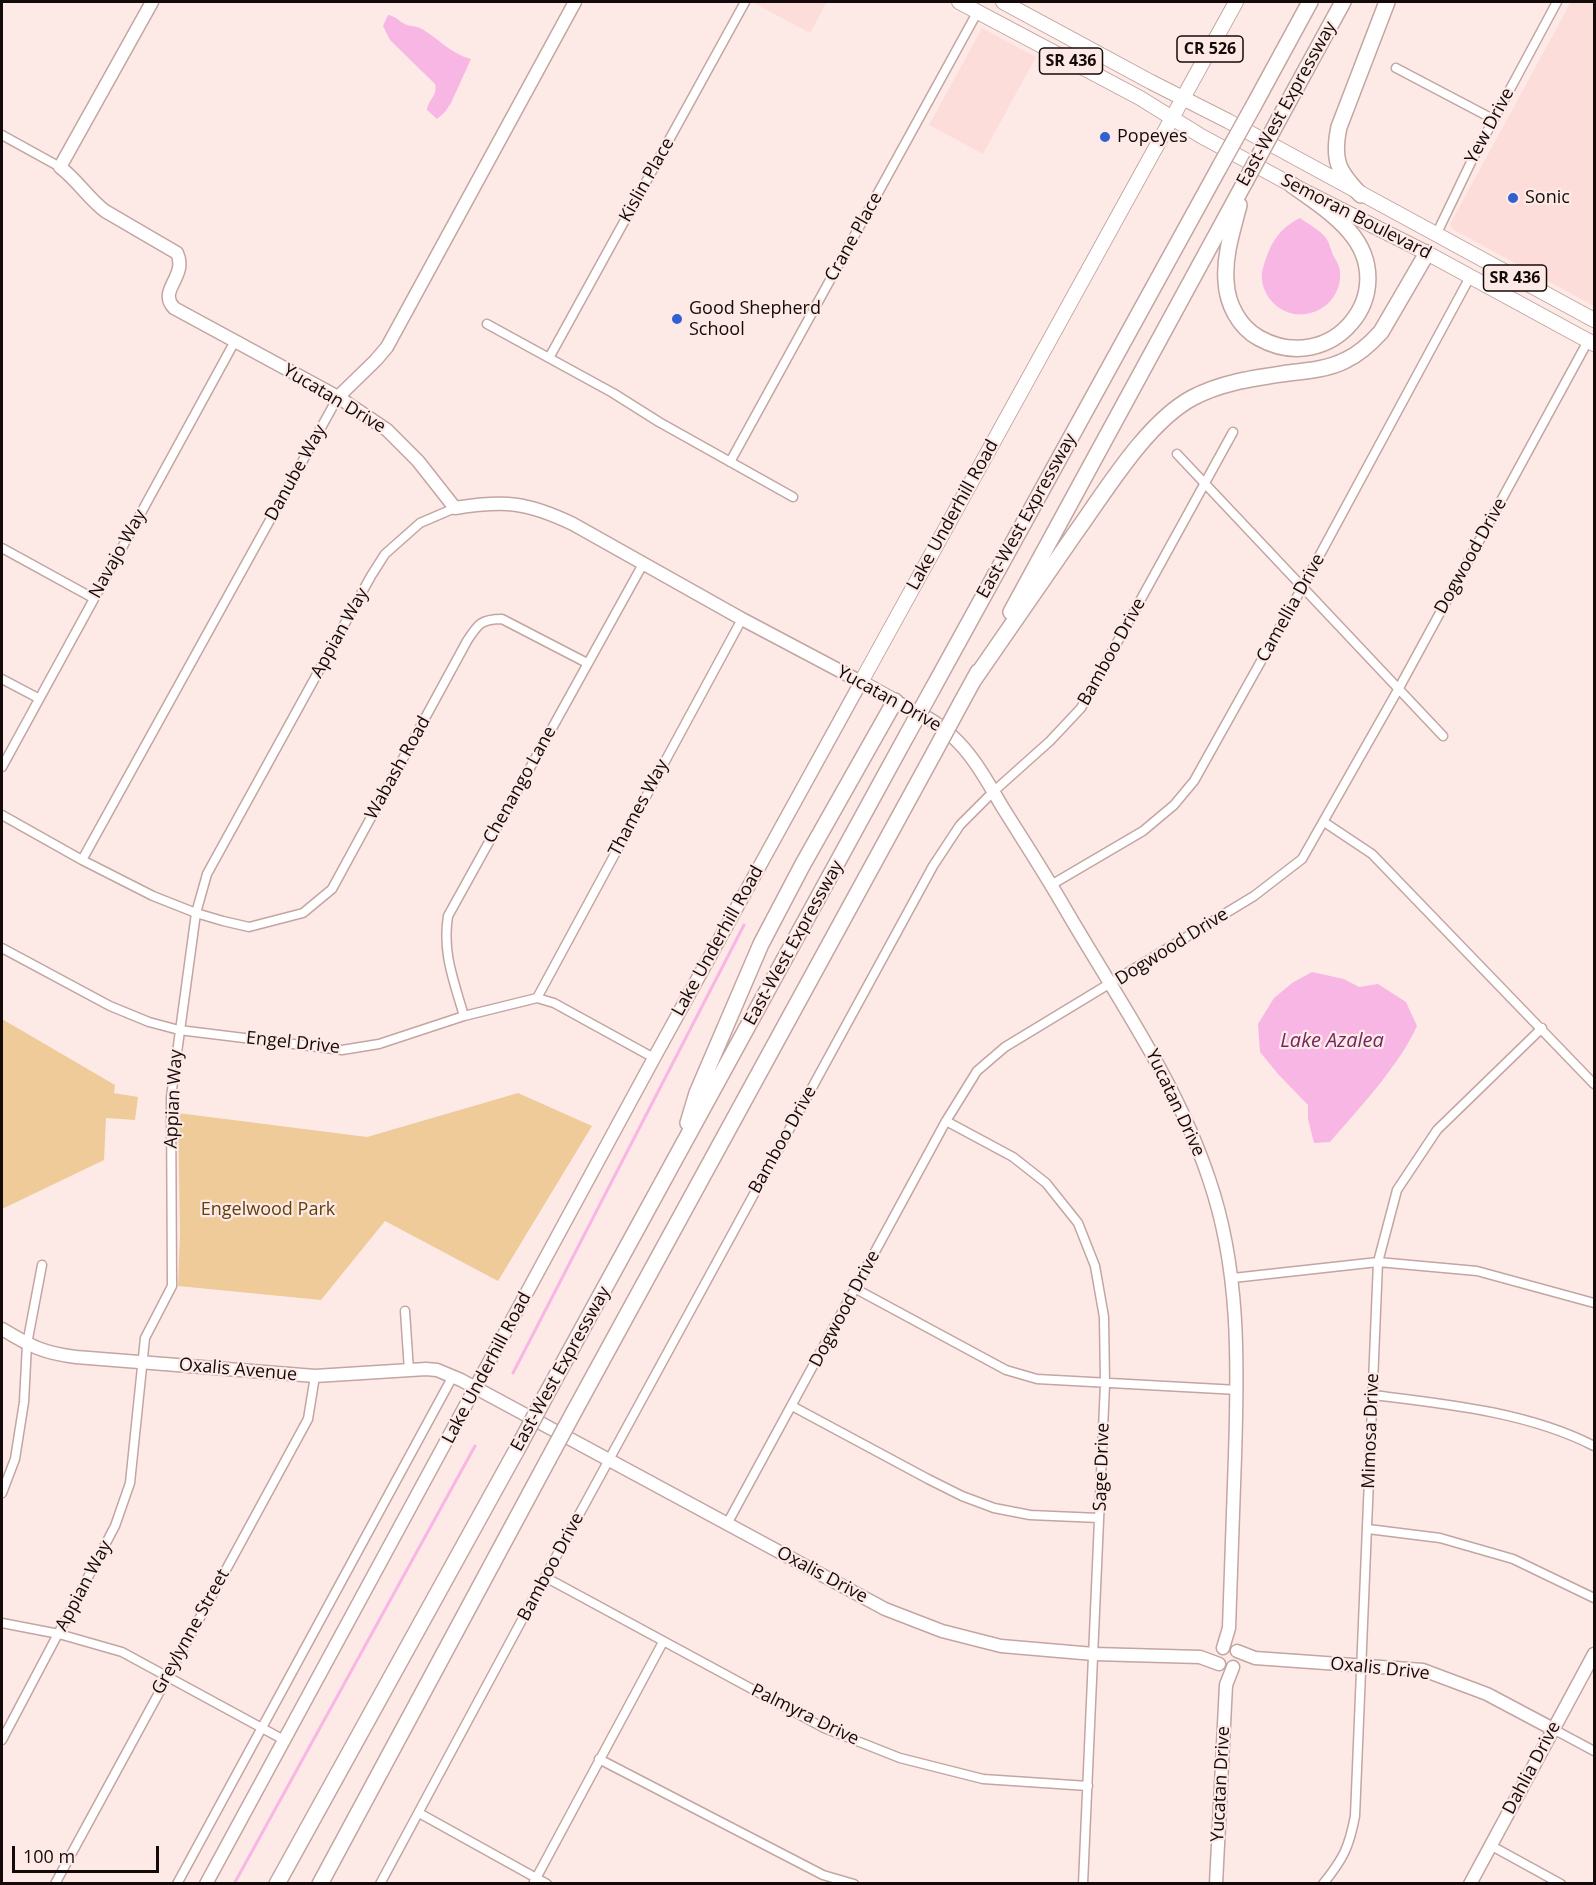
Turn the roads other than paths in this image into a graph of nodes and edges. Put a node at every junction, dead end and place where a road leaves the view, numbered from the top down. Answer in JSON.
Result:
{"nodes":[{"id":1,"x":152,"y":2,"type":"edge"},
{"id":2,"x":574,"y":2,"type":"edge"},
{"id":3,"x":745,"y":2,"type":"edge"},
{"id":4,"x":960,"y":2,"type":"edge"},
{"id":5,"x":1003,"y":2,"type":"edge"},
{"id":6,"x":1236,"y":2,"type":"edge"},
{"id":7,"x":1310,"y":2,"type":"edge"},
{"id":8,"x":1343,"y":2,"type":"edge"},
{"id":9,"x":1387,"y":2,"type":"edge"},
{"id":10,"x":1553,"y":3,"type":"edge"},
{"id":11,"x":978,"y":11,"type":"junction"},
{"id":12,"x":1395,"y":68,"type":"dead end"},
{"id":13,"x":1183,"y":97,"type":"junction"},
{"id":14,"x":1172,"y":118,"type":"junction"},
{"id":15,"x":1493,"y":119,"type":"junction"},
{"id":16,"x":2,"y":135,"type":"edge"},
{"id":17,"x":60,"y":167,"type":"junction"},
{"id":18,"x":1245,"y":182,"type":"junction"},
{"id":19,"x":1292,"y":185,"type":"junction"},
{"id":20,"x":1361,"y":195,"type":"junction"},
{"id":21,"x":1436,"y":235,"type":"junction"},
{"id":22,"x":1427,"y":253,"type":"junction"},
{"id":23,"x":1470,"y":277,"type":"junction"},
{"id":24,"x":1594,"y":320,"type":"edge"},
{"id":25,"x":487,"y":324,"type":"dead end"},
{"id":26,"x":235,"y":341,"type":"junction"},
{"id":27,"x":1591,"y":343,"type":"edge"},
{"id":28,"x":549,"y":358,"type":"junction"},
{"id":29,"x":338,"y":397,"type":"junction"},
{"id":30,"x":1233,"y":432,"type":"dead end"},
{"id":31,"x":1177,"y":454,"type":"dead end"},
{"id":32,"x":730,"y":462,"type":"junction"},
{"id":33,"x":1204,"y":483,"type":"junction"},
{"id":34,"x":794,"y":497,"type":"dead end"},
{"id":35,"x":455,"y":508,"type":"junction"},
{"id":36,"x":2,"y":548,"type":"edge"},
{"id":37,"x":643,"y":564,"type":"junction"},
{"id":38,"x":1303,"y":586,"type":"junction"},
{"id":39,"x":93,"y":598,"type":"junction"},
{"id":40,"x":742,"y":619,"type":"junction"},
{"id":41,"x":587,"y":663,"type":"junction"},
{"id":42,"x":2,"y":679,"type":"edge"},
{"id":43,"x":973,"y":681,"type":"junction"},
{"id":44,"x":861,"y":682,"type":"junction"},
{"id":45,"x":1398,"y":688,"type":"junction"},
{"id":46,"x":38,"y":698,"type":"junction"},
{"id":47,"x":895,"y":701,"type":"junction"},
{"id":48,"x":1443,"y":736,"type":"dead end"},
{"id":49,"x":2,"y":767,"type":"edge"},
{"id":50,"x":993,"y":792,"type":"junction"},
{"id":51,"x":2,"y":815,"type":"edge"},
{"id":52,"x":1324,"y":822,"type":"junction"},
{"id":53,"x":82,"y":860,"type":"junction"},
{"id":54,"x":1051,"y":885,"type":"junction"},
{"id":55,"x":196,"y":913,"type":"junction"},
{"id":56,"x":2,"y":948,"type":"edge"},
{"id":57,"x":1112,"y":984,"type":"junction"},
{"id":58,"x":537,"y":998,"type":"junction"},
{"id":59,"x":464,"y":1016,"type":"junction"},
{"id":60,"x":1542,"y":1028,"type":"junction"},
{"id":61,"x":179,"y":1030,"type":"junction"},
{"id":62,"x":654,"y":1058,"type":"junction"},
{"id":63,"x":1594,"y":1084,"type":"edge"},
{"id":64,"x":946,"y":1121,"type":"junction"},
{"id":65,"x":678,"y":1154,"type":"junction"},
{"id":66,"x":1378,"y":1263,"type":"junction"},
{"id":67,"x":42,"y":1265,"type":"dead end"},
{"id":68,"x":1233,"y":1278,"type":"junction"},
{"id":69,"x":856,"y":1288,"type":"junction"},
{"id":70,"x":1594,"y":1304,"type":"edge"},
{"id":71,"x":405,"y":1311,"type":"dead end"},
{"id":72,"x":2,"y":1329,"type":"edge"},
{"id":73,"x":27,"y":1344,"type":"junction"},
{"id":74,"x":142,"y":1362,"type":"junction"},
{"id":75,"x":409,"y":1371,"type":"junction"},
{"id":76,"x":315,"y":1376,"type":"junction"},
{"id":77,"x":453,"y":1376,"type":"junction"},
{"id":78,"x":1105,"y":1383,"type":"junction"},
{"id":79,"x":476,"y":1388,"type":"junction"},
{"id":80,"x":1238,"y":1390,"type":"junction"},
{"id":81,"x":1373,"y":1395,"type":"junction"},
{"id":82,"x":792,"y":1406,"type":"junction"},
{"id":83,"x":1594,"y":1446,"type":"edge"},
{"id":84,"x":609,"y":1460,"type":"junction"},
{"id":85,"x":2,"y":1493,"type":"edge"},
{"id":86,"x":1099,"y":1518,"type":"junction"},
{"id":87,"x":727,"y":1524,"type":"junction"},
{"id":88,"x":1368,"y":1529,"type":"junction"},
{"id":89,"x":545,"y":1577,"type":"junction"},
{"id":90,"x":1594,"y":1598,"type":"edge"},
{"id":91,"x":2,"y":1623,"type":"edge"},
{"id":92,"x":59,"y":1634,"type":"junction"},
{"id":93,"x":663,"y":1642,"type":"junction"},
{"id":94,"x":1094,"y":1654,"type":"junction"},
{"id":95,"x":1594,"y":1654,"type":"edge"},
{"id":96,"x":1228,"y":1657,"type":"junction"},
{"id":97,"x":1361,"y":1665,"type":"junction"},
{"id":98,"x":167,"y":1676,"type":"junction"},
{"id":99,"x":261,"y":1728,"type":"junction"},
{"id":100,"x":1553,"y":1729,"type":"junction"},
{"id":101,"x":2,"y":1740,"type":"edge"},
{"id":102,"x":284,"y":1740,"type":"junction"},
{"id":103,"x":1594,"y":1751,"type":"edge"},
{"id":104,"x":599,"y":1759,"type":"junction"},
{"id":105,"x":1088,"y":1786,"type":"junction"},
{"id":106,"x":419,"y":1813,"type":"junction"},
{"id":107,"x":1490,"y":1845,"type":"junction"},
{"id":108,"x":535,"y":1881,"type":"edge"},
{"id":109,"x":55,"y":1884,"type":"edge"},
{"id":110,"x":177,"y":1884,"type":"edge"},
{"id":111,"x":206,"y":1884,"type":"edge"},
{"id":112,"x":277,"y":1884,"type":"edge"},
{"id":113,"x":320,"y":1884,"type":"edge"},
{"id":114,"x":380,"y":1884,"type":"edge"},
{"id":115,"x":547,"y":1884,"type":"edge"},
{"id":116,"x":854,"y":1884,"type":"edge"},
{"id":117,"x":1083,"y":1884,"type":"edge"},
{"id":118,"x":1216,"y":1884,"type":"edge"},
{"id":119,"x":1323,"y":1884,"type":"edge"},
{"id":120,"x":1470,"y":1884,"type":"edge"},
{"id":121,"x":1561,"y":1884,"type":"edge"}],
"edges":[{"from":1,"to":17,"type":"street"},
{"from":2,"to":29,"type":"street","name":"Danube Way"},
{"from":3,"to":28,"type":"street","name":"Kislin Place"},
{"from":4,"to":11,"type":"main road","name":"Semoran Boulevard","number":"SR 436"},
{"from":5,"to":13,"type":"main road","name":"Semoran Boulevard","number":"SR 436"},
{"from":6,"to":13,"type":"main road","name":"Lake Underhill Road","number":"CR 526"},
{"from":7,"to":65,"type":"highway","name":"East-West Expressway","bridge":true},
{"from":8,"to":18,"type":"highway","name":"East-West Expressway","bridge":true},
{"from":9,"to":20,"type":"highway"},
{"from":10,"to":15,"type":"street","name":"Yew Drive"},
{"from":11,"to":14,"type":"main road","name":"Semoran Boulevard","number":"SR 436"},
{"from":11,"to":32,"type":"street","name":"Crane Place"},
{"from":12,"to":15,"type":"street"},
{"from":13,"to":14,"type":"main road","name":"Lake Underhill Road","number":"CR 526"},
{"from":13,"to":20,"type":"main road","name":"Semoran Boulevard","number":"SR 436"},
{"from":14,"to":19,"type":"main road","name":"Semoran Boulevard","number":"SR 436"},
{"from":14,"to":44,"type":"main road","name":"Lake Underhill Road"},
{"from":15,"to":21,"type":"street","name":"Yew Drive"},
{"from":16,"to":17,"type":"street"},
{"from":17,"to":26,"type":"street","name":"Yucatan Drive"},
{"from":18,"to":19,"type":"highway"},
{"from":18,"to":43,"type":"highway","name":"East-West Expressway"},
{"from":19,"to":22,"type":"main road","name":"Semoran Boulevard","number":"SR 436"},
{"from":20,"to":21,"type":"main road","name":"Semoran Boulevard","number":"SR 436"},
{"from":21,"to":22,"type":"main road","name":"Yew Drive"},
{"from":21,"to":24,"type":"main road","name":"Semoran Boulevard","number":"SR 436"},
{"from":22,"to":23,"type":"main road","name":"Semoran Boulevard","number":"SR 436"},
{"from":22,"to":43,"type":"highway"},
{"from":23,"to":27,"type":"main road","name":"Semoran Boulevard","number":"SR 436"},
{"from":23,"to":38,"type":"street","name":"Camellia Drive"},
{"from":25,"to":28,"type":"street"},
{"from":26,"to":29,"type":"street","name":"Yucatan Drive"},
{"from":26,"to":39,"type":"street","name":"Navajo Way"},
{"from":27,"to":45,"type":"street","name":"Dogwood Drive"},
{"from":28,"to":32,"type":"street"},
{"from":29,"to":35,"type":"street","name":"Yucatan Drive"},
{"from":29,"to":53,"type":"street","name":"Danube Way"},
{"from":30,"to":33,"type":"street","name":"Bamboo Drive"},
{"from":31,"to":33,"type":"street"},
{"from":32,"to":34,"type":"street"},
{"from":33,"to":38,"type":"street"},
{"from":33,"to":50,"type":"street","name":"Bamboo Drive"},
{"from":35,"to":37,"type":"street","name":"Yucatan Drive"},
{"from":35,"to":55,"type":"street","name":"Appian Way"},
{"from":36,"to":39,"type":"street"},
{"from":37,"to":40,"type":"street","name":"Yucatan Drive"},
{"from":37,"to":41,"type":"street","name":"Chenango Lane"},
{"from":38,"to":45,"type":"street"},
{"from":38,"to":54,"type":"street","name":"Camellia Drive"},
{"from":39,"to":46,"type":"street","name":"Navajo Way"},
{"from":40,"to":44,"type":"street","name":"Yucatan Drive"},
{"from":40,"to":58,"type":"street","name":"Thames Way"},
{"from":41,"to":55,"type":"street","name":"Wabash Road"},
{"from":41,"to":59,"type":"street","name":"Chenango Lane"},
{"from":42,"to":46,"type":"street"},
{"from":43,"to":113,"type":"highway","name":"East-West Expressway","bridge":true},
{"from":44,"to":47,"type":"main road","name":"Yucatan Drive"},
{"from":44,"to":62,"type":"street","name":"Lake Underhill Road"},
{"from":45,"to":48,"type":"street"},
{"from":45,"to":52,"type":"street","name":"Dogwood Drive"},
{"from":46,"to":49,"type":"street","name":"Navajo Way"},
{"from":47,"to":50,"type":"street","name":"Yucatan Drive"},
{"from":47,"to":65,"type":"highway"},
{"from":50,"to":54,"type":"street","name":"Yucatan Drive"},
{"from":50,"to":84,"type":"street","name":"Bamboo Drive"},
{"from":51,"to":53,"type":"street","name":"Wabash Road"},
{"from":52,"to":57,"type":"street","name":"Dogwood Drive"},
{"from":52,"to":60,"type":"street"},
{"from":53,"to":55,"type":"street","name":"Wabash Road"},
{"from":54,"to":57,"type":"street","name":"Yucatan Drive"},
{"from":55,"to":61,"type":"street","name":"Appian Way"},
{"from":56,"to":61,"type":"street","name":"Engel Drive"},
{"from":57,"to":64,"type":"street","name":"Dogwood Drive"},
{"from":57,"to":68,"type":"street","name":"Yucatan Drive"},
{"from":58,"to":59,"type":"street","name":"Engel Drive"},
{"from":58,"to":62,"type":"street"},
{"from":59,"to":61,"type":"street","name":"Engel Drive"},
{"from":60,"to":63,"type":"street"},
{"from":60,"to":66,"type":"street","name":"Mimosa Drive"},
{"from":61,"to":74,"type":"street","name":"Appian Way"},
{"from":62,"to":79,"type":"street","name":"Lake Underhill Road"},
{"from":64,"to":69,"type":"street","name":"Dogwood Drive"},
{"from":64,"to":78,"type":"street","name":"Sage Drive"},
{"from":65,"to":112,"type":"highway","name":"East-West Expressway","bridge":true},
{"from":66,"to":68,"type":"street"},
{"from":66,"to":70,"type":"street"},
{"from":66,"to":81,"type":"street","name":"Mimosa Drive"},
{"from":67,"to":73,"type":"street"},
{"from":68,"to":80,"type":"street","name":"Yucatan Drive"},
{"from":69,"to":78,"type":"street"},
{"from":69,"to":82,"type":"street","name":"Dogwood Drive"},
{"from":71,"to":75,"type":"street"},
{"from":72,"to":73,"type":"street","name":"Oxalis Avenue"},
{"from":73,"to":74,"type":"street","name":"Oxalis Avenue"},
{"from":73,"to":85,"type":"street"},
{"from":74,"to":76,"type":"street","name":"Oxalis Avenue"},
{"from":74,"to":92,"type":"street","name":"Appian Way"},
{"from":75,"to":76,"type":"street","name":"Oxalis Avenue"},
{"from":75,"to":77,"type":"street","name":"Oxalis Avenue"},
{"from":76,"to":98,"type":"street","name":"Greylynne Street"},
{"from":77,"to":79,"type":"street","name":"Oxalis Avenue"},
{"from":77,"to":99,"type":"street","name":"Lake Underhill Road"},
{"from":78,"to":80,"type":"street"},
{"from":78,"to":86,"type":"street","name":"Sage Drive"},
{"from":79,"to":84,"type":"street","name":"Oxalis Drive"},
{"from":79,"to":102,"type":"street","name":"Lake Underhill Road"},
{"from":80,"to":96,"type":"street","name":"Yucatan Drive"},
{"from":81,"to":83,"type":"street"},
{"from":81,"to":88,"type":"street","name":"Mimosa Drive"},
{"from":82,"to":86,"type":"street"},
{"from":82,"to":87,"type":"street","name":"Dogwood Drive"},
{"from":84,"to":87,"type":"street","name":"Oxalis Drive"},
{"from":84,"to":89,"type":"street","name":"Bamboo Drive"},
{"from":86,"to":94,"type":"street","name":"Sage Drive"},
{"from":87,"to":94,"type":"street","name":"Oxalis Drive"},
{"from":88,"to":90,"type":"street"},
{"from":88,"to":97,"type":"street","name":"Mimosa Drive"},
{"from":89,"to":93,"type":"street","name":"Palmyra Drive"},
{"from":89,"to":106,"type":"street","name":"Bamboo Drive"},
{"from":91,"to":92,"type":"street"},
{"from":92,"to":98,"type":"street"},
{"from":92,"to":101,"type":"street","name":"Appian Way"},
{"from":93,"to":104,"type":"street"},
{"from":93,"to":105,"type":"street","name":"Palmyra Drive"},
{"from":94,"to":96,"type":"street","name":"Oxalis Drive"},
{"from":94,"to":105,"type":"street","name":"Sage Drive"},
{"from":95,"to":100,"type":"street","name":"Dahlia Drive"},
{"from":96,"to":97,"type":"street","name":"Oxalis Drive"},
{"from":96,"to":118,"type":"street","name":"Yucatan Drive"},
{"from":97,"to":100,"type":"street","name":"Oxalis Drive"},
{"from":97,"to":119,"type":"street","name":"Mimosa Drive"},
{"from":98,"to":99,"type":"street"},
{"from":98,"to":109,"type":"street","name":"Greylynne Street"},
{"from":99,"to":102,"type":"street"},
{"from":99,"to":110,"type":"street","name":"Lake Underhill Road"},
{"from":100,"to":103,"type":"street","name":"Oxalis Drive"},
{"from":100,"to":107,"type":"street","name":"Dahlia Drive"},
{"from":102,"to":111,"type":"street","name":"Lake Underhill Road"},
{"from":104,"to":108,"type":"street"},
{"from":104,"to":116,"type":"street"},
{"from":105,"to":117,"type":"street","name":"Sage Drive"},
{"from":106,"to":108,"type":"street"},
{"from":106,"to":114,"type":"street","name":"Bamboo Drive"},
{"from":107,"to":120,"type":"street","name":"Dahlia Drive"},
{"from":107,"to":121,"type":"street"},
{"from":108,"to":115,"type":"street"}]}
